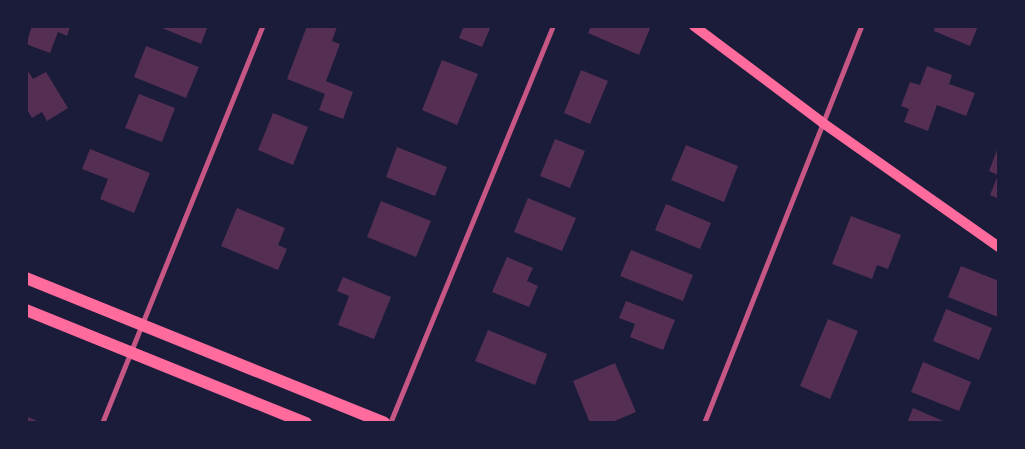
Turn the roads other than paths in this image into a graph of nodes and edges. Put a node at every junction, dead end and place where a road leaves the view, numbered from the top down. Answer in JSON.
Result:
{"nodes":[{"id":1,"x":262,"y":26,"type":"edge"},
{"id":2,"x":553,"y":26,"type":"edge"},
{"id":3,"x":694,"y":26,"type":"edge"},
{"id":4,"x":861,"y":26,"type":"edge"},
{"id":5,"x":823,"y":123,"type":"junction"},
{"id":6,"x":999,"y":247,"type":"edge"},
{"id":7,"x":26,"y":278,"type":"edge"},
{"id":8,"x":26,"y":310,"type":"edge"},
{"id":9,"x":140,"y":330,"type":"junction"},
{"id":10,"x":130,"y":352,"type":"junction"},
{"id":11,"x":102,"y":423,"type":"edge"},
{"id":12,"x":306,"y":423,"type":"edge"},
{"id":13,"x":384,"y":423,"type":"edge"},
{"id":14,"x":390,"y":423,"type":"edge"},
{"id":15,"x":704,"y":423,"type":"edge"}],
"edges":[{"from":1,"to":9,"type":"street"},
{"from":2,"to":14,"type":"street"},
{"from":3,"to":5,"type":"main road"},
{"from":4,"to":5,"type":"street"},
{"from":5,"to":6,"type":"main road"},
{"from":5,"to":15,"type":"street"},
{"from":7,"to":9,"type":"main road"},
{"from":8,"to":10,"type":"main road"},
{"from":9,"to":10,"type":"street"},
{"from":9,"to":13,"type":"main road"},
{"from":10,"to":11,"type":"street"},
{"from":10,"to":12,"type":"main road"}]}
